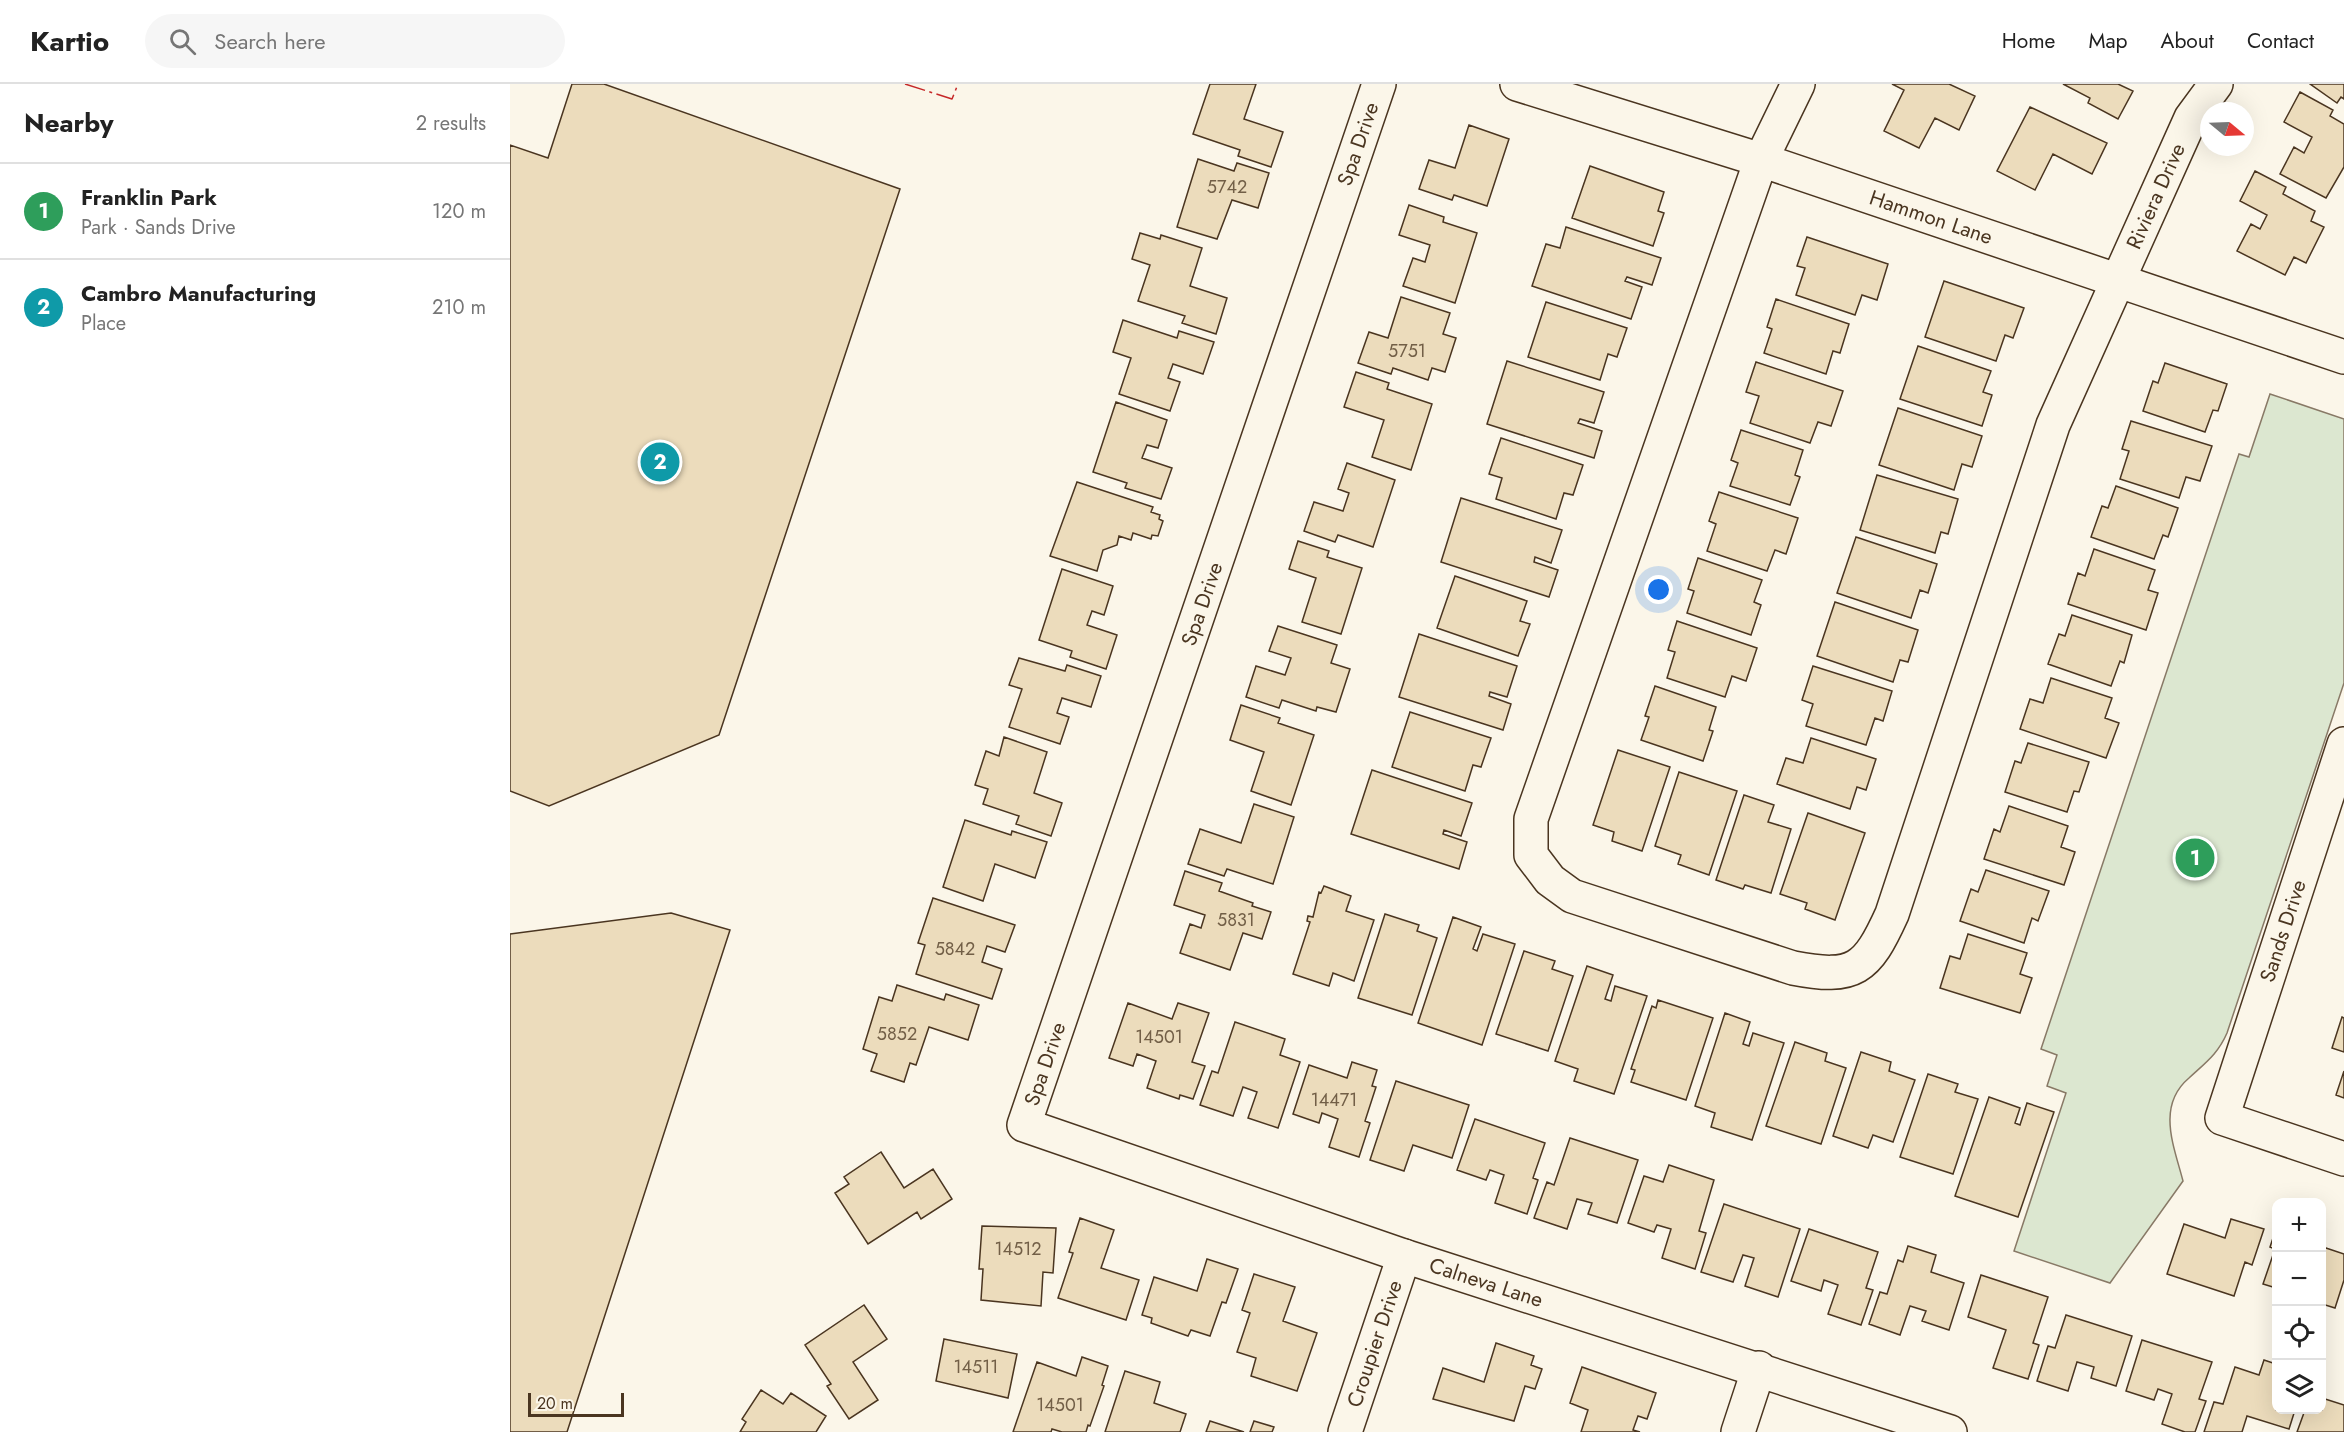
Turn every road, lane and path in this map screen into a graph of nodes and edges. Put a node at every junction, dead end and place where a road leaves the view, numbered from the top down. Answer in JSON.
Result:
{"nodes":[{"id":1,"x":1379,"y":84,"type":"edge"},
{"id":2,"x":1516,"y":84,"type":"edge"},
{"id":3,"x":1798,"y":84,"type":"edge"},
{"id":4,"x":2216,"y":84,"type":"edge"},
{"id":5,"x":1761,"y":160,"type":"junction"},
{"id":6,"x":2120,"y":281,"type":"junction"},
{"id":7,"x":2344,"y":357,"type":"edge"},
{"id":8,"x":2343,"y":752,"type":"edge"},
{"id":9,"x":1024,"y":1125,"type":"joint"},
{"id":10,"x":2344,"y":1159,"type":"edge"},
{"id":11,"x":1404,"y":1256,"type":"junction"},
{"id":12,"x":1759,"y":1368,"type":"junction"},
{"id":13,"x":1345,"y":1432,"type":"edge"},
{"id":14,"x":1738,"y":1432,"type":"edge"},
{"id":15,"x":1950,"y":1432,"type":"edge"}],
"edges":[{"from":1,"to":9,"type":"street","name":"Spa Drive"},
{"from":2,"to":5,"type":"street","name":"Hammon Lane"},
{"from":3,"to":5,"type":"street","name":"Riviera Drive"},
{"from":4,"to":6,"type":"street","name":"Riviera Drive"},
{"from":5,"to":6,"type":"street","name":"Hammon Lane"},
{"from":5,"to":6,"type":"street","name":"Riviera Drive"},
{"from":6,"to":7,"type":"street","name":"Hammon Lane"},
{"from":8,"to":10,"type":"street","name":"Sands Drive"},
{"from":9,"to":11,"type":"street","name":"Calneva Lane"},
{"from":11,"to":12,"type":"street","name":"Calneva Lane"},
{"from":11,"to":13,"type":"street","name":"Croupier Drive"},
{"from":12,"to":14,"type":"street"},
{"from":12,"to":15,"type":"street","name":"Calneva Lane"}]}
